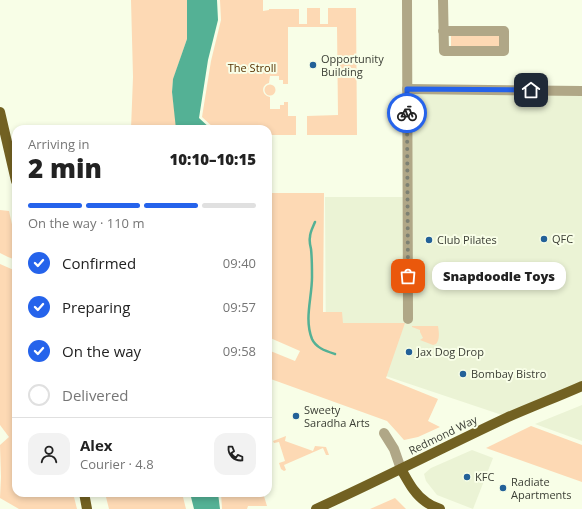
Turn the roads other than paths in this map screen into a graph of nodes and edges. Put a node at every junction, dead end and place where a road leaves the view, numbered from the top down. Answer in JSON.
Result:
{"nodes":[{"id":1,"x":407,"y":0,"type":"edge"},
{"id":2,"x":443,"y":0,"type":"edge"},
{"id":3,"x":444,"y":31,"type":"junction"},
{"id":4,"x":407,"y":89,"type":"junction"},
{"id":5,"x":582,"y":91,"type":"edge"},
{"id":6,"x":0,"y":112,"type":"edge"},
{"id":7,"x":12,"y":164,"type":"edge"},
{"id":8,"x":408,"y":319,"type":"dead end"},
{"id":9,"x":582,"y":386,"type":"edge"},
{"id":10,"x":384,"y":434,"type":"dead end"},
{"id":11,"x":401,"y":469,"type":"junction"},
{"id":12,"x":85,"y":497,"type":"edge"},
{"id":13,"x":88,"y":509,"type":"edge"},
{"id":14,"x":316,"y":509,"type":"edge"},
{"id":15,"x":440,"y":509,"type":"edge"}],
"edges":[{"from":1,"to":4,"type":"street"},
{"from":2,"to":3,"type":"street"},
{"from":3,"to":3,"type":"street"},
{"from":4,"to":5,"type":"street"},
{"from":4,"to":8,"type":"street"},
{"from":6,"to":7,"type":"main road"},
{"from":9,"to":11,"type":"main road","name":"Redmond Way"},
{"from":10,"to":11,"type":"street"},
{"from":11,"to":14,"type":"main road","name":"Redmond Way"},
{"from":11,"to":15,"type":"main road"},
{"from":12,"to":13,"type":"main road"}]}
